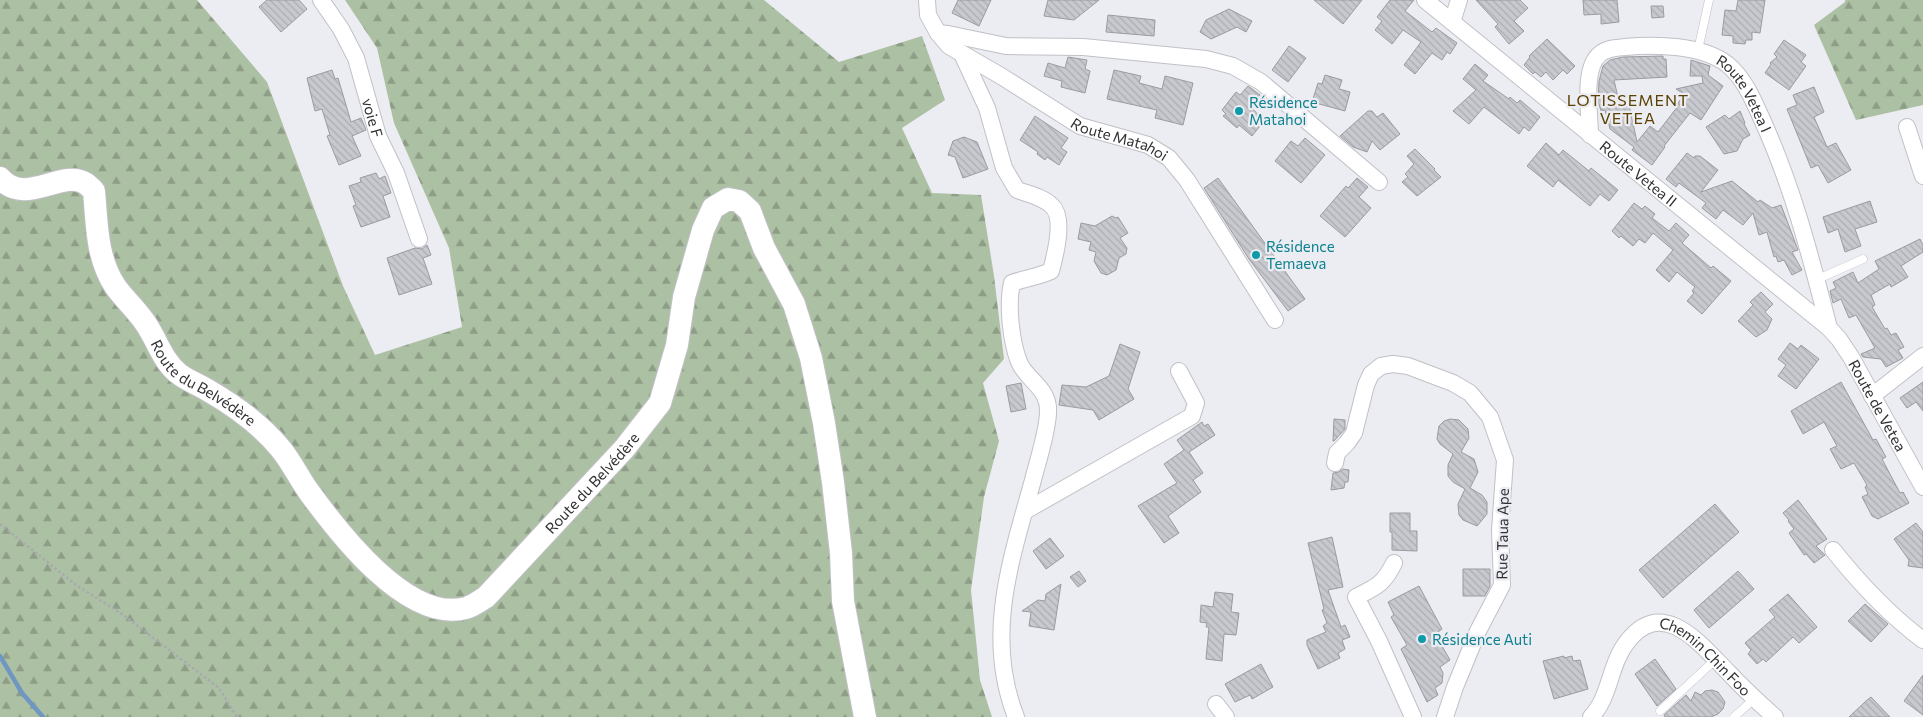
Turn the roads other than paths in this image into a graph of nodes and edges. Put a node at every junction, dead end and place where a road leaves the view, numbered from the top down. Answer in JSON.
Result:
{"nodes":[{"id":1,"x":321,"y":0,"type":"edge"},
{"id":2,"x":927,"y":0,"type":"edge"},
{"id":3,"x":1425,"y":0,"type":"edge"},
{"id":4,"x":1459,"y":0,"type":"edge"},
{"id":5,"x":1709,"y":0,"type":"edge"},
{"id":6,"x":1452,"y":22,"type":"junction"},
{"id":7,"x":938,"y":33,"type":"junction"},
{"id":8,"x":1698,"y":50,"type":"junction"},
{"id":9,"x":962,"y":54,"type":"junction"},
{"id":10,"x":1907,"y":127,"type":"dead end"},
{"id":11,"x":1590,"y":135,"type":"junction"},
{"id":12,"x":1923,"y":176,"type":"edge"},
{"id":13,"x":0,"y":178,"type":"edge"},
{"id":14,"x":1379,"y":182,"type":"dead end"},
{"id":15,"x":419,"y":239,"type":"dead end"},
{"id":16,"x":1863,"y":259,"type":"dead end"},
{"id":17,"x":1818,"y":279,"type":"junction"},
{"id":18,"x":1274,"y":320,"type":"dead end"},
{"id":19,"x":1829,"y":328,"type":"junction"},
{"id":20,"x":1923,"y":356,"type":"edge"},
{"id":21,"x":1179,"y":371,"type":"dead end"},
{"id":22,"x":1872,"y":396,"type":"junction"},
{"id":23,"x":1335,"y":464,"type":"dead end"},
{"id":24,"x":1923,"y":487,"type":"edge"},
{"id":25,"x":1025,"y":511,"type":"junction"},
{"id":26,"x":1833,"y":550,"type":"dead end"},
{"id":27,"x":1394,"y":563,"type":"dead end"},
{"id":28,"x":1923,"y":640,"type":"edge"},
{"id":29,"x":1716,"y":659,"type":"junction"},
{"id":30,"x":1754,"y":698,"type":"junction"},
{"id":31,"x":1216,"y":704,"type":"dead end"},
{"id":32,"x":1660,"y":711,"type":"dead end"},
{"id":33,"x":865,"y":717,"type":"edge"},
{"id":34,"x":1016,"y":717,"type":"edge"},
{"id":35,"x":1226,"y":717,"type":"edge"},
{"id":36,"x":1413,"y":717,"type":"edge"},
{"id":37,"x":1445,"y":717,"type":"edge"},
{"id":38,"x":1591,"y":717,"type":"edge"},
{"id":39,"x":1734,"y":717,"type":"edge"},
{"id":40,"x":1775,"y":717,"type":"edge"}],
"edges":[{"from":1,"to":15,"type":"street","name":"voie F"},
{"from":2,"to":7,"type":"street","name":"Route Matahoi"},
{"from":3,"to":6,"type":"street","name":"Route Vetea II"},
{"from":4,"to":6,"type":"street"},
{"from":5,"to":8,"type":"lane"},
{"from":6,"to":11,"type":"street","name":"Route Vetea II"},
{"from":7,"to":9,"type":"street","name":"Route Matahoi"},
{"from":7,"to":14,"type":"street"},
{"from":8,"to":11,"type":"street","name":"Route Vetea I"},
{"from":8,"to":17,"type":"street","name":"Route Vetea I"},
{"from":9,"to":18,"type":"street","name":"Route Matahoi"},
{"from":9,"to":25,"type":"street"},
{"from":10,"to":12,"type":"street"},
{"from":11,"to":19,"type":"street","name":"Route Vetea II"},
{"from":13,"to":33,"type":"street","name":"Route du Belvédère"},
{"from":16,"to":17,"type":"lane"},
{"from":17,"to":19,"type":"street","name":"Route Vetea I"},
{"from":19,"to":22,"type":"street","name":"Route de Vetea"},
{"from":20,"to":22,"type":"street"},
{"from":21,"to":25,"type":"street"},
{"from":22,"to":24,"type":"street","name":"Route de Vetea"},
{"from":23,"to":37,"type":"street","name":"Rue Taua Ape"},
{"from":25,"to":34,"type":"street"},
{"from":26,"to":28,"type":"street"},
{"from":27,"to":36,"type":"street"},
{"from":29,"to":30,"type":"street","name":"Chemin Chin Foo"},
{"from":29,"to":32,"type":"lane"},
{"from":29,"to":38,"type":"street","name":"Chemin Chin Foo"},
{"from":30,"to":39,"type":"lane"},
{"from":30,"to":40,"type":"street","name":"Chemin Chin Foo"},
{"from":31,"to":35,"type":"street"}]}
